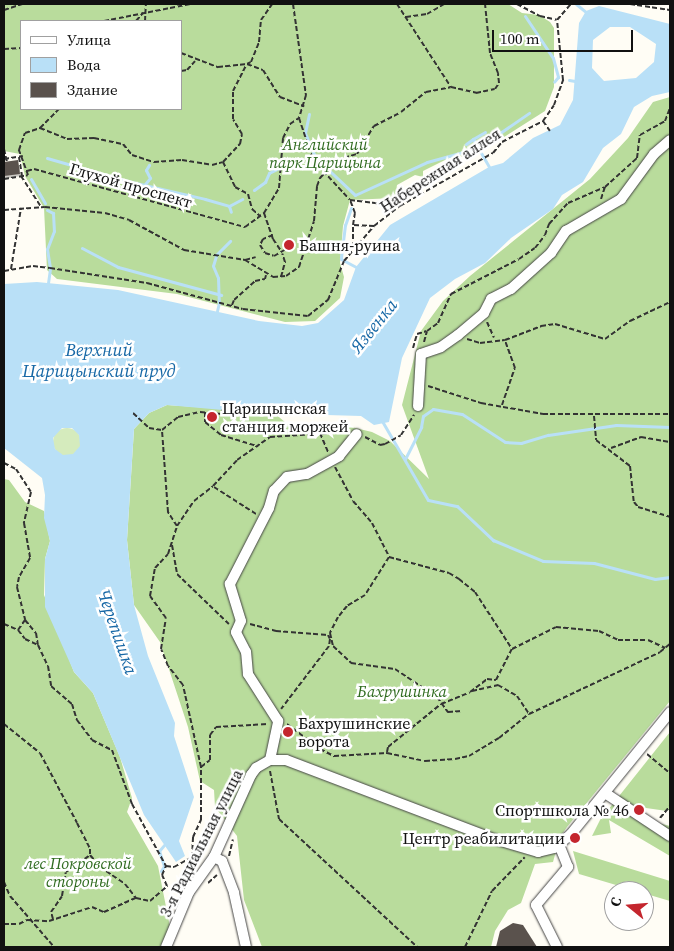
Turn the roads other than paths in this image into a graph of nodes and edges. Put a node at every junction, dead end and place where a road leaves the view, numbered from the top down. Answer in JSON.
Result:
{"nodes":[{"id":1,"x":670,"y":140,"type":"edge"},
{"id":2,"x":418,"y":406,"type":"road end"},
{"id":3,"x":357,"y":434,"type":"road end"},
{"id":4,"x":670,"y":712,"type":"edge"},
{"id":5,"x":270,"y":762,"type":"junction"},
{"id":6,"x":605,"y":793,"type":"junction"},
{"id":7,"x":670,"y":836,"type":"edge"},
{"id":8,"x":559,"y":845,"type":"junction"},
{"id":9,"x":214,"y":857,"type":"junction"},
{"id":10,"x":166,"y":947,"type":"edge"},
{"id":11,"x":246,"y":947,"type":"edge"},
{"id":12,"x":556,"y":947,"type":"edge"}],
"edges":[{"from":1,"to":2,"type":"street"},
{"from":3,"to":5,"type":"street"},
{"from":4,"to":6,"type":"street"},
{"from":5,"to":8,"type":"street"},
{"from":5,"to":9,"type":"street","name":"3-я Радиальная улица"},
{"from":6,"to":7,"type":"street"},
{"from":6,"to":8,"type":"street"},
{"from":8,"to":12,"type":"street"},
{"from":9,"to":10,"type":"street","name":"3-я Радиальная улица"},
{"from":9,"to":11,"type":"street"}]}
